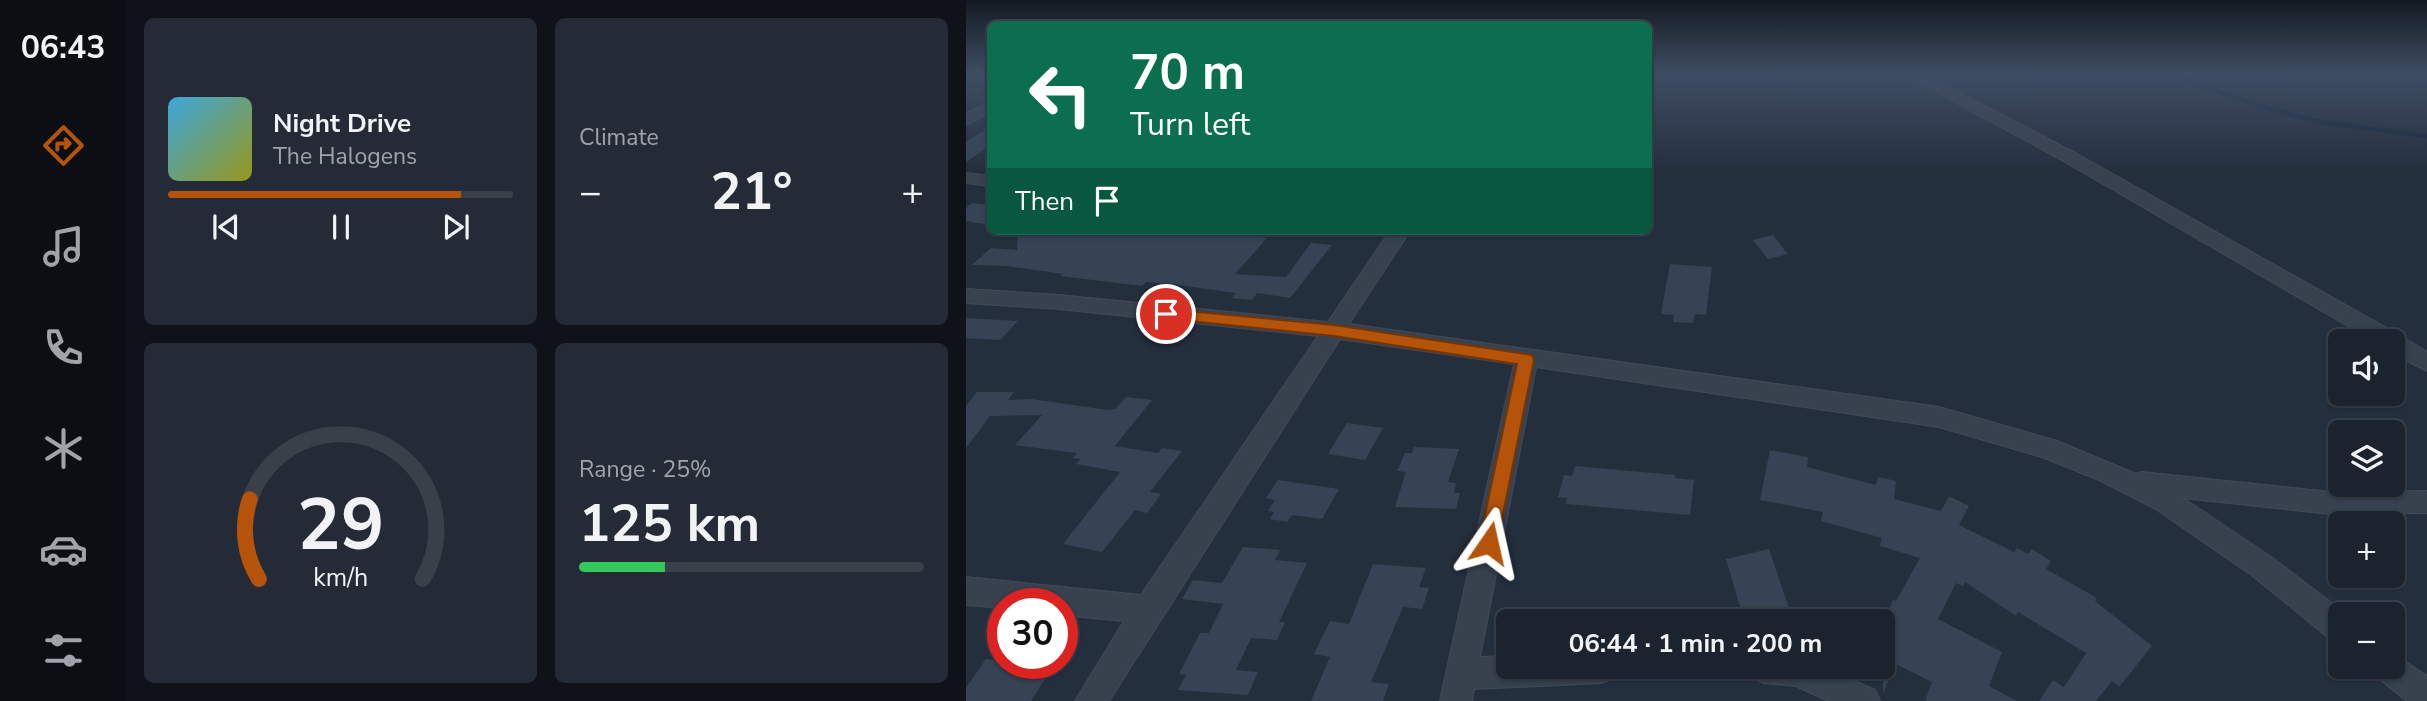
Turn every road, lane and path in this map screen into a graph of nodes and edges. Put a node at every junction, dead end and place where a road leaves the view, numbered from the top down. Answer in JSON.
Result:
{"nodes":[{"id":1,"x":1973,"y":107,"type":"edge"},
{"id":2,"x":987,"y":109,"type":"edge"},
{"id":3,"x":966,"y":120,"type":"edge"},
{"id":4,"x":966,"y":178,"type":"edge"},
{"id":5,"x":987,"y":181,"type":"edge"},
{"id":6,"x":1397,"y":235,"type":"edge"},
{"id":7,"x":966,"y":296,"type":"edge"},
{"id":8,"x":2368,"y":329,"type":"edge"},
{"id":9,"x":1334,"y":330,"type":"junction"},
{"id":10,"x":2405,"y":350,"type":"edge"},
{"id":11,"x":1526,"y":360,"type":"junction"},
{"id":12,"x":2427,"y":363,"type":"edge"},
{"id":13,"x":2128,"y":482,"type":"junction"},
{"id":14,"x":2427,"y":502,"type":"edge"},
{"id":15,"x":966,"y":591,"type":"edge"},
{"id":16,"x":1148,"y":610,"type":"junction"},
{"id":17,"x":2328,"y":619,"type":"edge"},
{"id":18,"x":1516,"y":679,"type":"edge"},
{"id":19,"x":1815,"y":679,"type":"edge"},
{"id":20,"x":2405,"y":679,"type":"edge"},
{"id":21,"x":1459,"y":687,"type":"edge"},
{"id":22,"x":2427,"y":696,"type":"edge"},
{"id":23,"x":1091,"y":701,"type":"edge"},
{"id":24,"x":1864,"y":701,"type":"edge"}],
"edges":[{"from":1,"to":8,"type":"street"},
{"from":2,"to":3,"type":"street"},
{"from":4,"to":5,"type":"street"},
{"from":6,"to":9,"type":"street"},
{"from":7,"to":9,"type":"street"},
{"from":9,"to":11,"type":"street"},
{"from":9,"to":16,"type":"street"},
{"from":10,"to":12,"type":"street"},
{"from":11,"to":13,"type":"street"},
{"from":11,"to":21,"type":"street"},
{"from":13,"to":14,"type":"street"},
{"from":13,"to":17,"type":"street"},
{"from":15,"to":16,"type":"street"},
{"from":16,"to":23,"type":"street"},
{"from":18,"to":21,"type":"street"},
{"from":19,"to":24,"type":"street"},
{"from":20,"to":22,"type":"street"}]}
